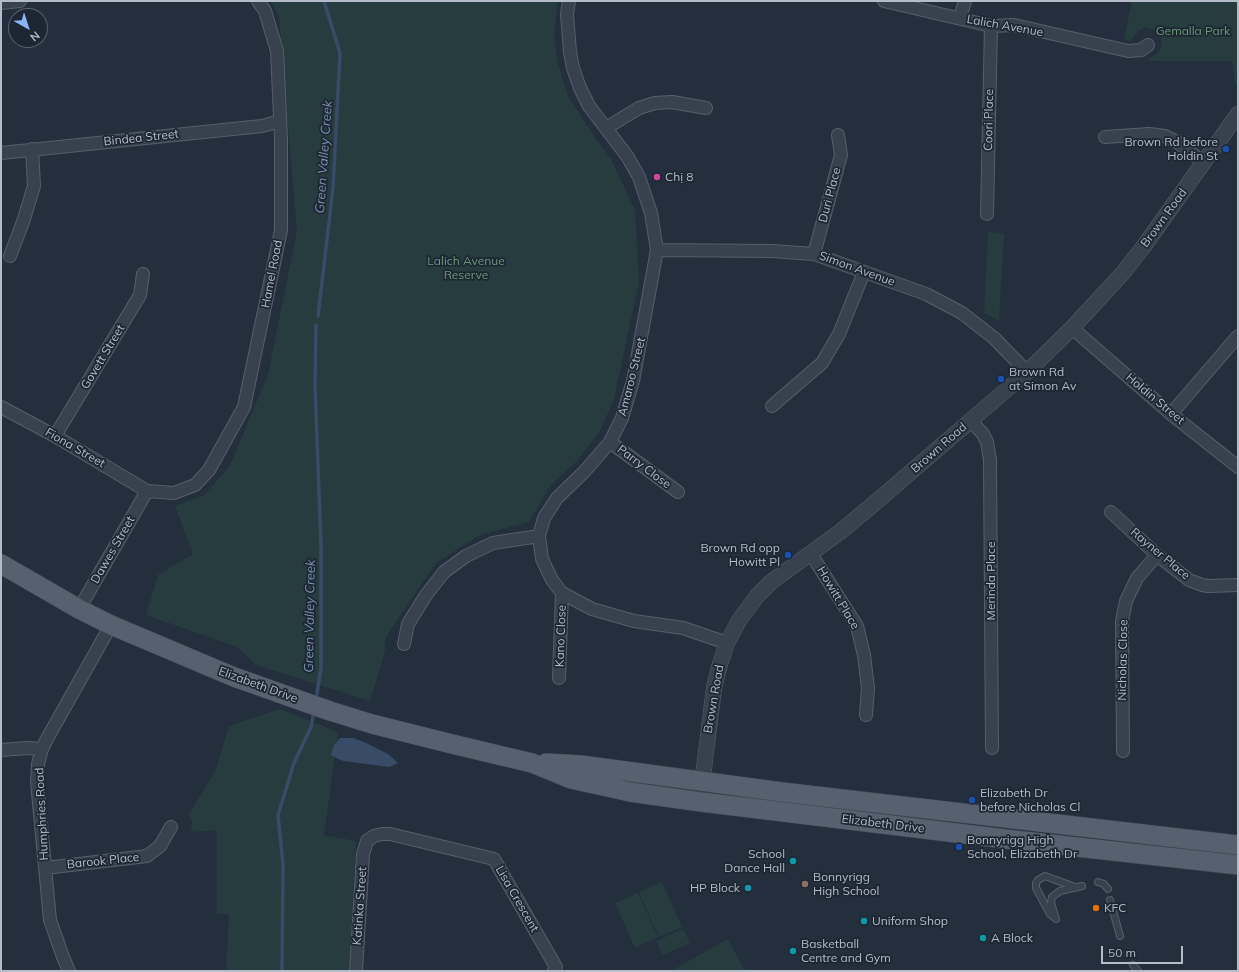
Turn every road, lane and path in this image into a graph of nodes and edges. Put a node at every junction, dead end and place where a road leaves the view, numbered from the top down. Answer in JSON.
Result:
{"nodes":[{"id":1,"x":20,"y":1,"type":"edge"},
{"id":2,"x":258,"y":1,"type":"edge"},
{"id":3,"x":569,"y":1,"type":"edge"},
{"id":4,"x":884,"y":1,"type":"edge"},
{"id":5,"x":965,"y":1,"type":"edge"},
{"id":6,"x":1,"y":3,"type":"edge"},
{"id":7,"x":960,"y":18,"type":"junction"},
{"id":8,"x":991,"y":26,"type":"junction"},
{"id":9,"x":1148,"y":45,"type":"dead end"},
{"id":10,"x":706,"y":108,"type":"dead end"},
{"id":11,"x":1238,"y":114,"type":"edge"},
{"id":12,"x":280,"y":121,"type":"junction"},
{"id":13,"x":606,"y":128,"type":"junction"},
{"id":14,"x":838,"y":135,"type":"dead end"},
{"id":15,"x":1105,"y":137,"type":"dead end"},
{"id":16,"x":32,"y":149,"type":"junction"},
{"id":17,"x":1,"y":153,"type":"edge"},
{"id":18,"x":1204,"y":163,"type":"junction"},
{"id":19,"x":987,"y":214,"type":"dead end"},
{"id":20,"x":658,"y":250,"type":"junction"},
{"id":21,"x":814,"y":254,"type":"junction"},
{"id":22,"x":10,"y":256,"type":"dead end"},
{"id":23,"x":864,"y":272,"type":"junction"},
{"id":24,"x":143,"y":274,"type":"dead end"},
{"id":25,"x":1072,"y":328,"type":"junction"},
{"id":26,"x":1238,"y":336,"type":"edge"},
{"id":27,"x":1027,"y":372,"type":"junction"},
{"id":28,"x":772,"y":406,"type":"dead end"},
{"id":29,"x":1,"y":407,"type":"edge"},
{"id":30,"x":1171,"y":414,"type":"junction"},
{"id":31,"x":971,"y":421,"type":"junction"},
{"id":32,"x":55,"y":436,"type":"junction"},
{"id":33,"x":610,"y":442,"type":"junction"},
{"id":34,"x":1238,"y":468,"type":"edge"},
{"id":35,"x":147,"y":491,"type":"junction"},
{"id":36,"x":678,"y":492,"type":"dead end"},
{"id":37,"x":1111,"y":512,"type":"dead end"},
{"id":38,"x":539,"y":536,"type":"junction"},
{"id":39,"x":811,"y":554,"type":"junction"},
{"id":40,"x":1157,"y":555,"type":"junction"},
{"id":41,"x":1,"y":564,"type":"edge"},
{"id":42,"x":1238,"y":585,"type":"edge"},
{"id":43,"x":562,"y":593,"type":"junction"},
{"id":44,"x":79,"y":609,"type":"junction"},
{"id":45,"x":111,"y":624,"type":"junction"},
{"id":46,"x":727,"y":643,"type":"junction"},
{"id":47,"x":404,"y":644,"type":"dead end"},
{"id":48,"x":559,"y":678,"type":"dead end"},
{"id":49,"x":866,"y":715,"type":"dead end"},
{"id":50,"x":992,"y":748,"type":"dead end"},
{"id":51,"x":42,"y":749,"type":"junction"},
{"id":52,"x":1,"y":750,"type":"edge"},
{"id":53,"x":1123,"y":751,"type":"dead end"},
{"id":54,"x":532,"y":763,"type":"junction"},
{"id":55,"x":702,"y":782,"type":"junction"},
{"id":56,"x":700,"y":802,"type":"junction"},
{"id":57,"x":171,"y":827,"type":"dead end"},
{"id":58,"x":367,"y":841,"type":"joint"},
{"id":59,"x":1238,"y":845,"type":"edge"},
{"id":60,"x":1238,"y":865,"type":"edge"},
{"id":61,"x":45,"y":868,"type":"junction"},
{"id":62,"x":1098,"y":882,"type":"dead end"},
{"id":63,"x":1079,"y":886,"type":"joint"},
{"id":64,"x":1108,"y":889,"type":"dead end"},
{"id":65,"x":1110,"y":900,"type":"dead end"},
{"id":66,"x":1120,"y":936,"type":"dead end"},
{"id":67,"x":1133,"y":964,"type":"dead end"},
{"id":68,"x":69,"y":971,"type":"edge"},
{"id":69,"x":356,"y":971,"type":"edge"},
{"id":70,"x":554,"y":971,"type":"edge"},
{"id":71,"x":1138,"y":971,"type":"edge"}],
"edges":[{"from":1,"to":6,"type":"street"},
{"from":2,"to":12,"type":"street","name":"Hamel Road"},
{"from":3,"to":13,"type":"street","name":"Amaroo Street"},
{"from":4,"to":7,"type":"street","name":"Lalich Avenue"},
{"from":5,"to":7,"type":"street"},
{"from":7,"to":8,"type":"street","name":"Lalich Avenue"},
{"from":8,"to":9,"type":"street","name":"Lalich Avenue"},
{"from":8,"to":19,"type":"street","name":"Coori Place"},
{"from":10,"to":13,"type":"street"},
{"from":11,"to":18,"type":"street","name":"Brown Road"},
{"from":12,"to":16,"type":"street","name":"Bindea Street"},
{"from":12,"to":35,"type":"street","name":"Hamel Road"},
{"from":13,"to":20,"type":"street","name":"Amaroo Street"},
{"from":14,"to":21,"type":"street","name":"Duri Place"},
{"from":15,"to":18,"type":"street"},
{"from":16,"to":17,"type":"street","name":"Bindea Street"},
{"from":16,"to":22,"type":"street"},
{"from":18,"to":25,"type":"street","name":"Brown Road"},
{"from":20,"to":21,"type":"street","name":"Simon Avenue"},
{"from":20,"to":33,"type":"street","name":"Amaroo Street"},
{"from":21,"to":23,"type":"street","name":"Simon Avenue"},
{"from":23,"to":27,"type":"street","name":"Simon Avenue"},
{"from":23,"to":28,"type":"street"},
{"from":24,"to":32,"type":"street","name":"Govett Street"},
{"from":25,"to":27,"type":"street","name":"Brown Road"},
{"from":25,"to":30,"type":"street","name":"Holdin Street"},
{"from":26,"to":30,"type":"street"},
{"from":27,"to":31,"type":"street","name":"Brown Road"},
{"from":29,"to":32,"type":"street","name":"Fiona Street"},
{"from":30,"to":34,"type":"street","name":"Holdin Street"},
{"from":31,"to":39,"type":"street","name":"Brown Road"},
{"from":31,"to":50,"type":"street","name":"Merinda Place"},
{"from":32,"to":35,"type":"street","name":"Fiona Street"},
{"from":33,"to":36,"type":"street","name":"Parry Close"},
{"from":33,"to":38,"type":"street","name":"Amaroo Street"},
{"from":35,"to":44,"type":"street","name":"Dawes Street"},
{"from":37,"to":40,"type":"street","name":"Rayner Place"},
{"from":38,"to":43,"type":"street","name":"Amaroo Street"},
{"from":38,"to":47,"type":"street"},
{"from":39,"to":46,"type":"street","name":"Brown Road"},
{"from":39,"to":49,"type":"street","name":"Howitt Place"},
{"from":40,"to":42,"type":"street","name":"Rayner Place"},
{"from":40,"to":53,"type":"street","name":"Nicholas Close"},
{"from":41,"to":44,"type":"main road","name":"Elizabeth Drive"},
{"from":43,"to":46,"type":"street","name":"Amaroo Street"},
{"from":43,"to":48,"type":"street","name":"Kano Close"},
{"from":44,"to":45,"type":"main road","name":"Elizabeth Drive"},
{"from":45,"to":51,"type":"street","name":"Humphries Road"},
{"from":45,"to":54,"type":"main road","name":"Elizabeth Drive"},
{"from":46,"to":55,"type":"street","name":"Brown Road"},
{"from":51,"to":52,"type":"street"},
{"from":51,"to":61,"type":"street","name":"Humphries Road"},
{"from":54,"to":55,"type":"main road","name":"Elizabeth Drive"},
{"from":54,"to":56,"type":"main road","name":"Elizabeth Drive"},
{"from":55,"to":56,"type":"street","name":"Brown Road"},
{"from":55,"to":59,"type":"main road","name":"Elizabeth Drive"},
{"from":56,"to":60,"type":"main road","name":"Elizabeth Drive"},
{"from":57,"to":61,"type":"street","name":"Barook Place"},
{"from":58,"to":69,"type":"street","name":"Katinka Street"},
{"from":58,"to":70,"type":"street","name":"Lisa Crescent"},
{"from":61,"to":68,"type":"street","name":"Humphries Road"},
{"from":62,"to":64,"type":"lane"},
{"from":63,"to":63,"type":"lane"},
{"from":65,"to":66,"type":"lane"},
{"from":67,"to":71,"type":"lane"}]}
